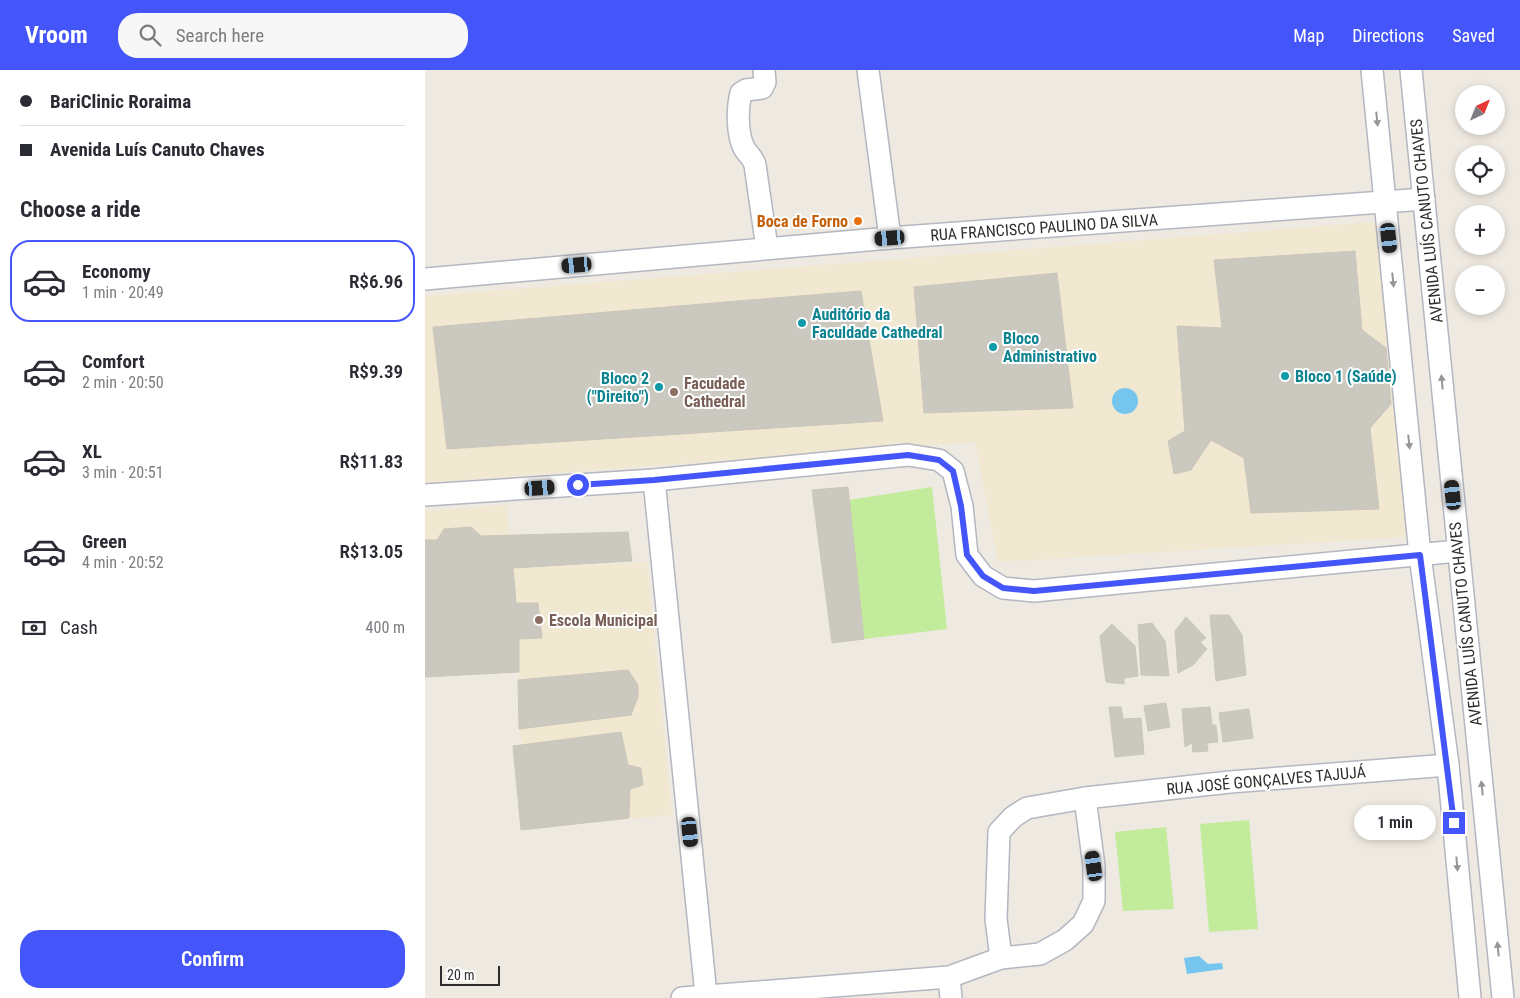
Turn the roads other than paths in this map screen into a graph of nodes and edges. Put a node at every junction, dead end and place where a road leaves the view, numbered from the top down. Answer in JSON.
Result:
{"nodes":[{"id":1,"x":764,"y":70,"type":"edge"},
{"id":2,"x":868,"y":70,"type":"edge"},
{"id":3,"x":1373,"y":70,"type":"edge"},
{"id":4,"x":1411,"y":70,"type":"edge"},
{"id":5,"x":1424,"y":199,"type":"junction"},
{"id":6,"x":1385,"y":202,"type":"junction"},
{"id":7,"x":890,"y":238,"type":"junction"},
{"id":8,"x":767,"y":248,"type":"junction"},
{"id":9,"x":425,"y":280,"type":"edge"},
{"id":10,"x":654,"y":480,"type":"junction"},
{"id":11,"x":425,"y":495,"type":"edge"},
{"id":12,"x":1458,"y":551,"type":"junction"},
{"id":13,"x":1420,"y":555,"type":"junction"},
{"id":14,"x":1448,"y":765,"type":"junction"},
{"id":15,"x":1085,"y":798,"type":"junction"},
{"id":16,"x":1001,"y":958,"type":"junction"},
{"id":17,"x":949,"y":977,"type":"junction"},
{"id":18,"x":706,"y":995,"type":"junction"},
{"id":19,"x":682,"y":998,"type":"edge"},
{"id":20,"x":951,"y":998,"type":"edge"},
{"id":21,"x":1470,"y":998,"type":"edge"},
{"id":22,"x":1503,"y":998,"type":"edge"}],
"edges":[{"from":1,"to":8,"type":"street"},
{"from":2,"to":7,"type":"street"},
{"from":3,"to":6,"type":"street","name":"AVENIDA LUÍS CANUTO CHAVES","one_way":true},
{"from":4,"to":5,"type":"street","name":"AVENIDA LUÍS CANUTO CHAVES"},
{"from":5,"to":6,"type":"street","name":"RUA FRANCISCO PAULINO DA SILVA"},
{"from":12,"to":5,"type":"street","name":"AVENIDA LUÍS CANUTO CHAVES","one_way":true},
{"from":6,"to":7,"type":"street","name":"RUA FRANCISCO PAULINO DA SILVA"},
{"from":6,"to":13,"type":"street","name":"AVENIDA LUÍS CANUTO CHAVES","one_way":true},
{"from":7,"to":8,"type":"street","name":"RUA FRANCISCO PAULINO DA SILVA"},
{"from":8,"to":9,"type":"street","name":"RUA FRANCISCO PAULINO DA SILVA"},
{"from":10,"to":11,"type":"street"},
{"from":10,"to":13,"type":"street"},
{"from":10,"to":18,"type":"street"},
{"from":12,"to":13,"type":"street"},
{"from":22,"to":12,"type":"street","name":"AVENIDA LUÍS CANUTO CHAVES","one_way":true},
{"from":13,"to":14,"type":"street","name":"AVENIDA LUÍS CANUTO CHAVES"},
{"from":14,"to":15,"type":"street","name":"RUA JOSÉ GONÇALVES TAJUJÁ"},
{"from":14,"to":21,"type":"street","name":"AVENIDA LUÍS CANUTO CHAVES","one_way":true},
{"from":15,"to":16,"type":"street"},
{"from":15,"to":16,"type":"street","name":"RUA JOSÉ GONÇALVES TAJUJÁ"},
{"from":16,"to":17,"type":"street"},
{"from":17,"to":18,"type":"street"},
{"from":17,"to":20,"type":"street"},
{"from":18,"to":19,"type":"street"}]}
